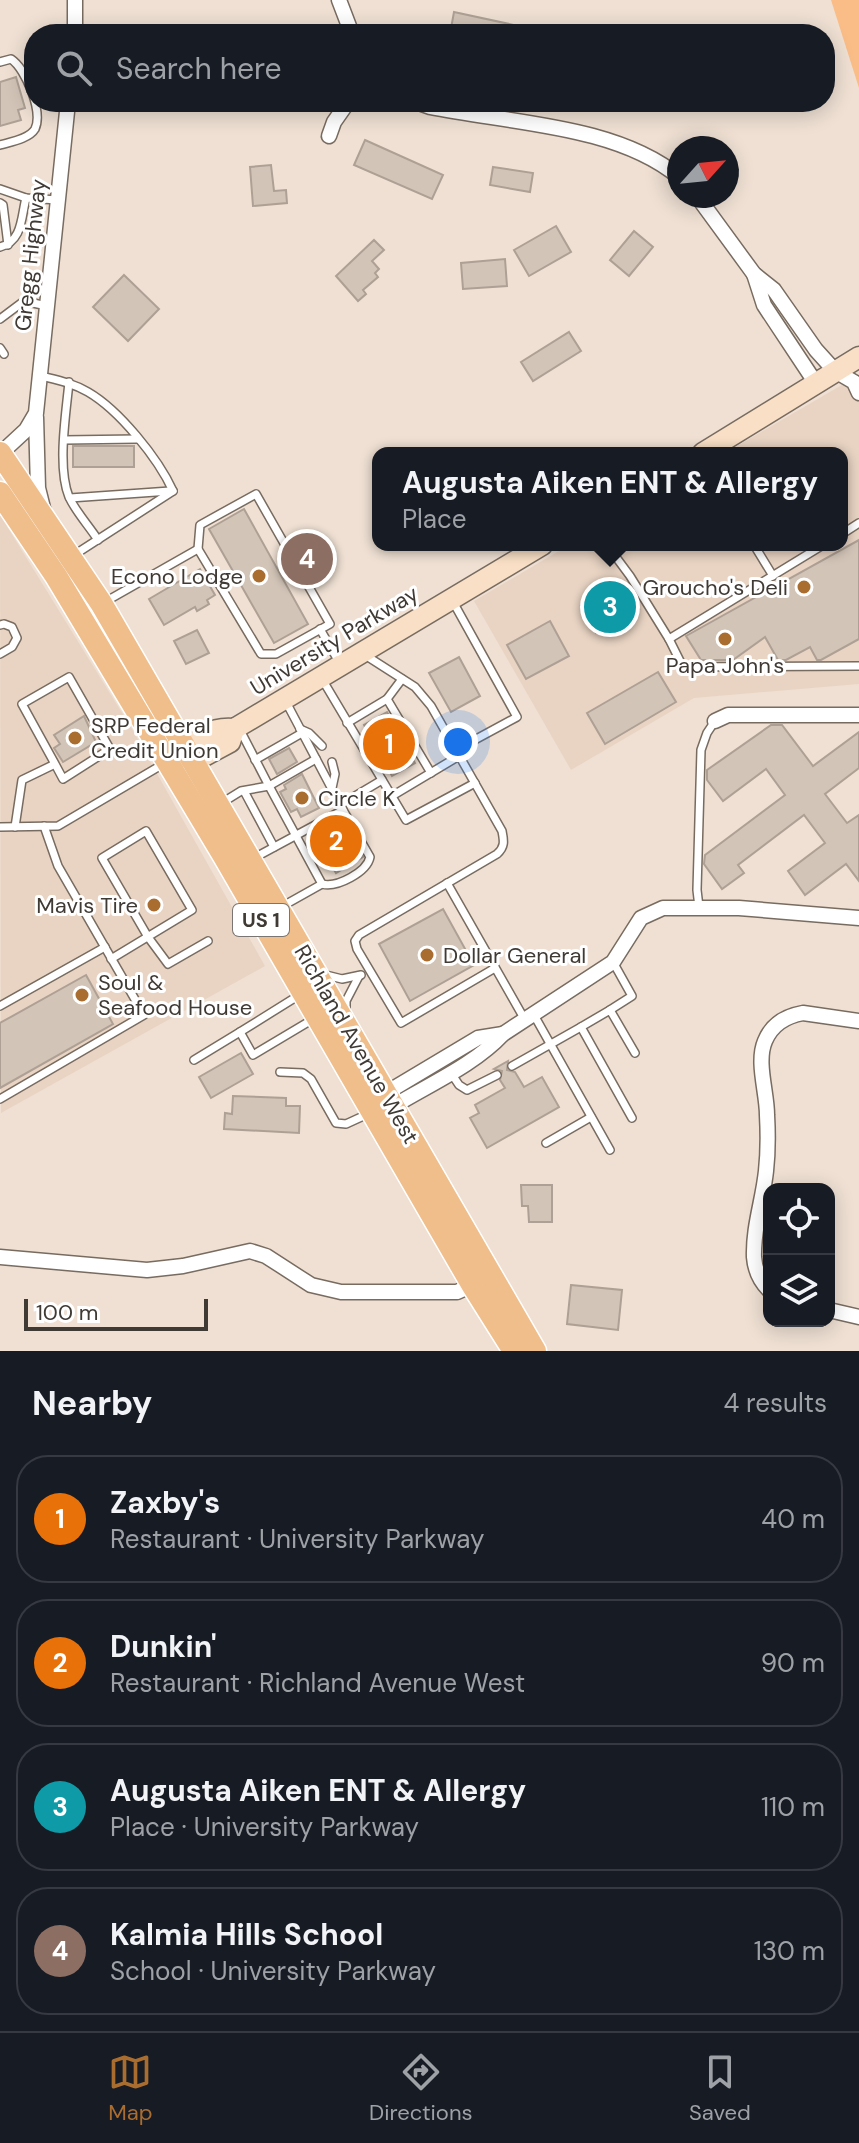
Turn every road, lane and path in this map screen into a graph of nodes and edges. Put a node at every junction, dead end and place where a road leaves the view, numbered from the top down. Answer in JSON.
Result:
{"nodes":[{"id":1,"x":75,"y":0,"type":"edge"},
{"id":2,"x":339,"y":0,"type":"edge"},
{"id":3,"x":75,"y":24,"type":"edge"},
{"id":4,"x":348,"y":24,"type":"edge"},
{"id":5,"x":0,"y":62,"type":"edge"},
{"id":6,"x":24,"y":73,"type":"edge"},
{"id":7,"x":36,"y":112,"type":"edge"},
{"id":8,"x":67,"y":112,"type":"edge"},
{"id":9,"x":341,"y":112,"type":"edge"},
{"id":10,"x":457,"y":112,"type":"edge"},
{"id":11,"x":329,"y":136,"type":"dead end"},
{"id":12,"x":0,"y":145,"type":"edge"},
{"id":13,"x":667,"y":168,"type":"edge"},
{"id":14,"x":0,"y":189,"type":"edge"},
{"id":15,"x":26,"y":198,"type":"junction"},
{"id":16,"x":58,"y":200,"type":"junction"},
{"id":17,"x":0,"y":203,"type":"edge"},
{"id":18,"x":706,"y":208,"type":"edge"},
{"id":19,"x":4,"y":246,"type":"edge"},
{"id":20,"x":754,"y":274,"type":"junction"},
{"id":21,"x":48,"y":306,"type":"junction"},
{"id":22,"x":0,"y":319,"type":"edge"},
{"id":23,"x":859,"y":357,"type":"edge"},
{"id":24,"x":835,"y":371,"type":"junction"},
{"id":25,"x":40,"y":376,"type":"junction"},
{"id":26,"x":69,"y":382,"type":"junction"},
{"id":27,"x":815,"y":382,"type":"junction"},
{"id":28,"x":859,"y":393,"type":"edge"},
{"id":29,"x":36,"y":413,"type":"junction"},
{"id":30,"x":138,"y":439,"type":"junction"},
{"id":31,"x":64,"y":440,"type":"junction"},
{"id":32,"x":712,"y":447,"type":"edge"},
{"id":33,"x":0,"y":453,"type":"edge"},
{"id":34,"x":173,"y":491,"type":"junction"},
{"id":35,"x":0,"y":493,"type":"edge"},
{"id":36,"x":70,"y":498,"type":"junction"},
{"id":37,"x":98,"y":540,"type":"junction"},
{"id":38,"x":64,"y":549,"type":"junction"},
{"id":39,"x":198,"y":549,"type":"junction"},
{"id":40,"x":532,"y":551,"type":"edge"},
{"id":41,"x":611,"y":551,"type":"edge"},
{"id":42,"x":758,"y":551,"type":"edge"},
{"id":43,"x":813,"y":551,"type":"edge"},
{"id":44,"x":773,"y":576,"type":"junction"},
{"id":45,"x":451,"y":598,"type":"junction"},
{"id":46,"x":101,"y":603,"type":"junction"},
{"id":47,"x":0,"y":625,"type":"edge"},
{"id":48,"x":320,"y":629,"type":"junction"},
{"id":49,"x":669,"y":639,"type":"junction"},
{"id":50,"x":360,"y":652,"type":"junction"},
{"id":51,"x":0,"y":654,"type":"edge"},
{"id":52,"x":341,"y":664,"type":"junction"},
{"id":53,"x":859,"y":666,"type":"edge"},
{"id":54,"x":320,"y":676,"type":"junction"},
{"id":55,"x":402,"y":679,"type":"junction"},
{"id":56,"x":284,"y":698,"type":"junction"},
{"id":57,"x":387,"y":699,"type":"junction"},
{"id":58,"x":859,"y":715,"type":"edge"},
{"id":59,"x":715,"y":721,"type":"joint"},
{"id":60,"x":347,"y":723,"type":"junction"},
{"id":61,"x":236,"y":728,"type":"junction"},
{"id":62,"x":301,"y":731,"type":"junction"},
{"id":63,"x":322,"y":746,"type":"dead end"},
{"id":64,"x":458,"y":753,"type":"junction"},
{"id":65,"x":177,"y":758,"type":"junction"},
{"id":66,"x":316,"y":759,"type":"junction"},
{"id":67,"x":255,"y":760,"type":"junction"},
{"id":68,"x":332,"y":762,"type":"dead end"},
{"id":69,"x":55,"y":764,"type":"junction"},
{"id":70,"x":431,"y":773,"type":"junction"},
{"id":71,"x":382,"y":780,"type":"junction"},
{"id":72,"x":475,"y":783,"type":"junction"},
{"id":73,"x":269,"y":786,"type":"junction"},
{"id":74,"x":332,"y":788,"type":"junction"},
{"id":75,"x":244,"y":791,"type":"junction"},
{"id":76,"x":392,"y":796,"type":"junction"},
{"id":77,"x":218,"y":805,"type":"junction"},
{"id":78,"x":342,"y":807,"type":"junction"},
{"id":79,"x":44,"y":826,"type":"junction"},
{"id":80,"x":0,"y":827,"type":"edge"},
{"id":81,"x":15,"y":827,"type":"junction"},
{"id":82,"x":297,"y":836,"type":"junction"},
{"id":83,"x":274,"y":847,"type":"junction"},
{"id":84,"x":250,"y":860,"type":"junction"},
{"id":85,"x":447,"y":883,"type":"junction"},
{"id":86,"x":322,"y":884,"type":"junction"},
{"id":87,"x":278,"y":908,"type":"junction"},
{"id":88,"x":699,"y":908,"type":"junction"},
{"id":89,"x":859,"y":918,"type":"edge"},
{"id":90,"x":148,"y":937,"type":"junction"},
{"id":91,"x":208,"y":941,"type":"dead end"},
{"id":92,"x":105,"y":947,"type":"junction"},
{"id":93,"x":111,"y":959,"type":"junction"},
{"id":94,"x":613,"y":962,"type":"junction"},
{"id":95,"x":495,"y":968,"type":"junction"},
{"id":96,"x":370,"y":970,"type":"junction"},
{"id":97,"x":315,"y":971,"type":"junction"},
{"id":98,"x":359,"y":976,"type":"junction"},
{"id":99,"x":303,"y":993,"type":"junction"},
{"id":100,"x":0,"y":1006,"type":"edge"},
{"id":101,"x":610,"y":1010,"type":"junction"},
{"id":102,"x":317,"y":1017,"type":"junction"},
{"id":103,"x":530,"y":1017,"type":"junction"},
{"id":104,"x":859,"y":1021,"type":"edge"},
{"id":105,"x":581,"y":1027,"type":"junction"},
{"id":106,"x":240,"y":1032,"type":"junction"},
{"id":107,"x":352,"y":1034,"type":"junction"},
{"id":108,"x":503,"y":1034,"type":"junction"},
{"id":109,"x":551,"y":1044,"type":"junction"},
{"id":110,"x":635,"y":1053,"type":"dead end"},
{"id":111,"x":194,"y":1060,"type":"dead end"},
{"id":112,"x":512,"y":1066,"type":"dead end"},
{"id":113,"x":280,"y":1072,"type":"dead end"},
{"id":114,"x":451,"y":1072,"type":"junction"},
{"id":115,"x":497,"y":1075,"type":"dead end"},
{"id":116,"x":0,"y":1099,"type":"edge"},
{"id":117,"x":384,"y":1104,"type":"junction"},
{"id":118,"x":591,"y":1117,"type":"junction"},
{"id":119,"x":632,"y":1118,"type":"dead end"},
{"id":120,"x":546,"y":1143,"type":"dead end"},
{"id":121,"x":610,"y":1150,"type":"dead end"},
{"id":122,"x":0,"y":1257,"type":"edge"},
{"id":123,"x":481,"y":1280,"type":"junction"},
{"id":124,"x":763,"y":1280,"type":"edge"},
{"id":125,"x":835,"y":1311,"type":"edge"},
{"id":126,"x":859,"y":1317,"type":"edge"},
{"id":127,"x":514,"y":1351,"type":"edge"},
{"id":128,"x":535,"y":1351,"type":"edge"}],
"edges":[{"from":1,"to":3,"type":"street"},
{"from":2,"to":4,"type":"street"},
{"from":5,"to":6,"type":"lane"},
{"from":7,"to":12,"type":"lane"},
{"from":8,"to":16,"type":"street","name":"Gregg Highway"},
{"from":9,"to":11,"type":"street"},
{"from":10,"to":13,"type":"street"},
{"from":14,"to":15,"type":"lane"},
{"from":15,"to":16,"type":"lane"},
{"from":15,"to":19,"type":"lane"},
{"from":16,"to":21,"type":"street","name":"Gregg Highway"},
{"from":17,"to":19,"type":"lane"},
{"from":18,"to":20,"type":"street"},
{"from":20,"to":24,"type":"street"},
{"from":20,"to":27,"type":"street"},
{"from":21,"to":22,"type":"lane"},
{"from":21,"to":25,"type":"street","name":"Gregg Highway"},
{"from":23,"to":24,"type":"street"},
{"from":24,"to":27,"type":"street"},
{"from":24,"to":28,"type":"street"},
{"from":25,"to":26,"type":"lane"},
{"from":25,"to":29,"type":"street","name":"Gregg Highway"},
{"from":26,"to":30,"type":"lane"},
{"from":26,"to":31,"type":"lane"},
{"from":27,"to":32,"type":"street"},
{"from":29,"to":33,"type":"street"},
{"from":29,"to":38,"type":"street","name":"Gregg Highway"},
{"from":30,"to":31,"type":"lane"},
{"from":30,"to":34,"type":"lane"},
{"from":31,"to":36,"type":"lane"},
{"from":33,"to":38,"type":"main road","name":"Richland Avenue West","number":"US 1"},
{"from":34,"to":36,"type":"lane"},
{"from":34,"to":37,"type":"lane"},
{"from":35,"to":65,"type":"main road","name":"Richland Avenue West","number":"US 1"},
{"from":36,"to":37,"type":"lane"},
{"from":37,"to":38,"type":"lane"},
{"from":38,"to":46,"type":"main road","name":"Richland Avenue West","number":"US 1"},
{"from":39,"to":46,"type":"lane"},
{"from":39,"to":48,"type":"lane"},
{"from":39,"to":48,"type":"lane"},
{"from":40,"to":45,"type":"street","name":"University Parkway"},
{"from":41,"to":49,"type":"lane"},
{"from":42,"to":44,"type":"lane"},
{"from":43,"to":44,"type":"lane"},
{"from":44,"to":49,"type":"lane"},
{"from":45,"to":50,"type":"street","name":"University Parkway"},
{"from":45,"to":64,"type":"lane"},
{"from":46,"to":65,"type":"main road","name":"Richland Avenue West","number":"US 1"},
{"from":47,"to":51,"type":"lane"},
{"from":48,"to":52,"type":"lane"},
{"from":49,"to":53,"type":"lane"},
{"from":50,"to":52,"type":"street","name":"University Parkway"},
{"from":50,"to":55,"type":"lane"},
{"from":52,"to":54,"type":"street","name":"University Parkway"},
{"from":54,"to":56,"type":"street","name":"University Parkway"},
{"from":54,"to":60,"type":"lane"},
{"from":55,"to":57,"type":"lane"},
{"from":55,"to":64,"type":"lane"},
{"from":56,"to":61,"type":"street","name":"University Parkway"},
{"from":56,"to":62,"type":"lane"},
{"from":57,"to":60,"type":"lane"},
{"from":57,"to":70,"type":"lane"},
{"from":58,"to":59,"type":"street"},
{"from":59,"to":88,"type":"lane"},
{"from":60,"to":71,"type":"lane"},
{"from":61,"to":65,"type":"street","name":"University Parkway"},
{"from":61,"to":67,"type":"lane"},
{"from":62,"to":63,"type":"lane"},
{"from":62,"to":66,"type":"lane"},
{"from":62,"to":67,"type":"lane"},
{"from":64,"to":70,"type":"lane"},
{"from":64,"to":72,"type":"lane"},
{"from":65,"to":77,"type":"main road","name":"Richland Avenue West","number":"US 1"},
{"from":65,"to":79,"type":"lane"},
{"from":65,"to":99,"type":"main road","name":"Richland Avenue West","number":"US 1"},
{"from":66,"to":73,"type":"lane"},
{"from":66,"to":74,"type":"lane"},
{"from":67,"to":73,"type":"lane"},
{"from":68,"to":74,"type":"lane"},
{"from":69,"to":69,"type":"lane"},
{"from":69,"to":81,"type":"lane"},
{"from":70,"to":76,"type":"lane"},
{"from":71,"to":76,"type":"lane"},
{"from":71,"to":78,"type":"lane"},
{"from":72,"to":76,"type":"lane"},
{"from":72,"to":85,"type":"lane"},
{"from":73,"to":75,"type":"lane"},
{"from":73,"to":82,"type":"lane"},
{"from":74,"to":78,"type":"lane"},
{"from":75,"to":77,"type":"lane"},
{"from":75,"to":83,"type":"lane"},
{"from":77,"to":84,"type":"main road","name":"Richland Avenue West","number":"US 1"},
{"from":78,"to":82,"type":"lane"},
{"from":78,"to":86,"type":"lane"},
{"from":79,"to":81,"type":"lane"},
{"from":79,"to":92,"type":"lane"},
{"from":80,"to":81,"type":"lane"},
{"from":82,"to":83,"type":"lane"},
{"from":82,"to":86,"type":"lane"},
{"from":83,"to":84,"type":"lane"},
{"from":84,"to":87,"type":"main road","name":"Richland Avenue West","number":"US 1"},
{"from":85,"to":95,"type":"lane"},
{"from":85,"to":96,"type":"lane"},
{"from":86,"to":87,"type":"lane"},
{"from":87,"to":97,"type":"main road","name":"Richland Avenue West","number":"US 1"},
{"from":88,"to":89,"type":"street"},
{"from":88,"to":94,"type":"street"},
{"from":90,"to":90,"type":"lane"},
{"from":90,"to":91,"type":"lane"},
{"from":90,"to":93,"type":"lane"},
{"from":92,"to":93,"type":"lane"},
{"from":92,"to":100,"type":"lane"},
{"from":93,"to":116,"type":"lane"},
{"from":94,"to":101,"type":"lane"},
{"from":94,"to":103,"type":"street"},
{"from":95,"to":96,"type":"lane"},
{"from":95,"to":103,"type":"lane"},
{"from":96,"to":98,"type":"lane"},
{"from":97,"to":98,"type":"lane"},
{"from":97,"to":107,"type":"main road","name":"Richland Avenue West","number":"US 1"},
{"from":98,"to":107,"type":"lane"},
{"from":99,"to":102,"type":"main road","name":"Richland Avenue West","number":"US 1"},
{"from":99,"to":106,"type":"lane"},
{"from":101,"to":105,"type":"lane"},
{"from":101,"to":110,"type":"lane"},
{"from":102,"to":106,"type":"lane"},
{"from":102,"to":117,"type":"main road","name":"Richland Avenue West","number":"US 1"},
{"from":103,"to":108,"type":"street"},
{"from":103,"to":109,"type":"lane"},
{"from":104,"to":124,"type":"street"},
{"from":105,"to":109,"type":"lane"},
{"from":105,"to":119,"type":"lane"},
{"from":106,"to":111,"type":"lane"},
{"from":107,"to":117,"type":"main road","name":"Richland Avenue West","number":"US 1"},
{"from":108,"to":114,"type":"street"},
{"from":108,"to":117,"type":"street"},
{"from":109,"to":112,"type":"lane"},
{"from":109,"to":118,"type":"lane"},
{"from":113,"to":117,"type":"lane"},
{"from":114,"to":115,"type":"lane"},
{"from":114,"to":117,"type":"street"},
{"from":117,"to":123,"type":"main road","name":"Richland Avenue West","number":"US 1"},
{"from":118,"to":120,"type":"lane"},
{"from":118,"to":121,"type":"lane"},
{"from":122,"to":123,"type":"street"},
{"from":123,"to":127,"type":"main road","name":"Richland Avenue West","number":"US 1"},
{"from":123,"to":128,"type":"main road","name":"Richland Avenue West","number":"US 1"},
{"from":125,"to":126,"type":"street"}]}
